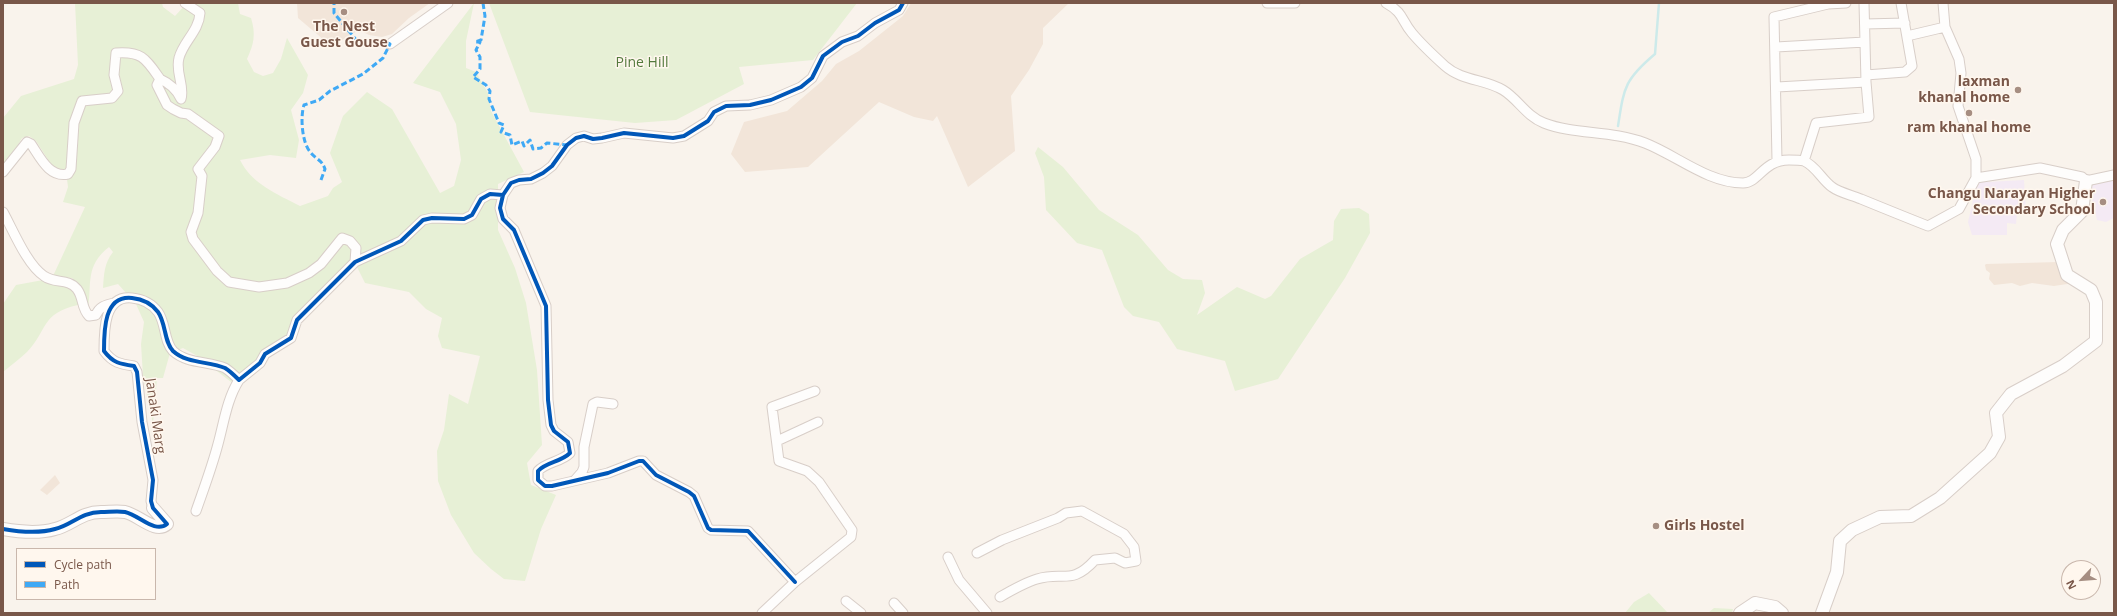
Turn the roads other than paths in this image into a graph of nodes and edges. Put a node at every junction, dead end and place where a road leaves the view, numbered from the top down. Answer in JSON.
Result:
{"nodes":[{"id":1,"x":185,"y":3,"type":"edge"},
{"id":2,"x":448,"y":3,"type":"edge"},
{"id":3,"x":903,"y":3,"type":"edge"},
{"id":4,"x":1267,"y":3,"type":"edge"},
{"id":5,"x":1295,"y":3,"type":"edge"},
{"id":6,"x":1386,"y":3,"type":"edge"},
{"id":7,"x":1846,"y":3,"type":"edge"},
{"id":8,"x":1864,"y":3,"type":"edge"},
{"id":9,"x":1901,"y":3,"type":"edge"},
{"id":10,"x":1943,"y":3,"type":"edge"},
{"id":11,"x":1905,"y":22,"type":"junction"},
{"id":12,"x":1865,"y":24,"type":"junction"},
{"id":13,"x":1945,"y":27,"type":"junction"},
{"id":14,"x":1907,"y":36,"type":"junction"},
{"id":15,"x":1865,"y":42,"type":"junction"},
{"id":16,"x":390,"y":44,"type":"dead end"},
{"id":17,"x":1776,"y":47,"type":"junction"},
{"id":18,"x":1866,"y":78,"type":"junction"},
{"id":19,"x":160,"y":79,"type":"junction"},
{"id":20,"x":1777,"y":87,"type":"junction"},
{"id":21,"x":1778,"y":160,"type":"junction"},
{"id":22,"x":1804,"y":161,"type":"junction"},
{"id":23,"x":3,"y":172,"type":"edge"},
{"id":24,"x":2114,"y":175,"type":"edge"},
{"id":25,"x":1976,"y":178,"type":"junction"},
{"id":26,"x":2086,"y":181,"type":"junction"},
{"id":27,"x":503,"y":195,"type":"junction"},
{"id":28,"x":3,"y":212,"type":"edge"},
{"id":29,"x":355,"y":262,"type":"junction"},
{"id":30,"x":114,"y":303,"type":"junction"},
{"id":31,"x":239,"y":380,"type":"junction"},
{"id":32,"x":815,"y":391,"type":"dead end"},
{"id":33,"x":613,"y":404,"type":"dead end"},
{"id":34,"x":818,"y":422,"type":"dead end"},
{"id":35,"x":777,"y":441,"type":"junction"},
{"id":36,"x":575,"y":480,"type":"junction"},
{"id":37,"x":153,"y":508,"type":"joint"},
{"id":38,"x":196,"y":511,"type":"dead end"},
{"id":39,"x":3,"y":529,"type":"edge"},
{"id":40,"x":977,"y":552,"type":"dead end"},
{"id":41,"x":948,"y":557,"type":"dead end"},
{"id":42,"x":795,"y":582,"type":"junction"},
{"id":43,"x":1000,"y":597,"type":"dead end"},
{"id":44,"x":846,"y":601,"type":"dead end"},
{"id":45,"x":894,"y":603,"type":"dead end"},
{"id":46,"x":762,"y":613,"type":"edge"},
{"id":47,"x":861,"y":613,"type":"edge"},
{"id":48,"x":904,"y":613,"type":"edge"},
{"id":49,"x":987,"y":613,"type":"edge"},
{"id":50,"x":1740,"y":613,"type":"edge"},
{"id":51,"x":1782,"y":613,"type":"edge"},
{"id":52,"x":1822,"y":613,"type":"edge"}],
"edges":[{"from":1,"to":19,"type":"street"},
{"from":2,"to":16,"type":"street"},
{"from":3,"to":27,"type":"street"},
{"from":4,"to":5,"type":"street"},
{"from":6,"to":21,"type":"street"},
{"from":7,"to":17,"type":"street"},
{"from":8,"to":12,"type":"street"},
{"from":9,"to":11,"type":"street"},
{"from":10,"to":13,"type":"street"},
{"from":11,"to":12,"type":"street"},
{"from":11,"to":14,"type":"street"},
{"from":12,"to":15,"type":"street"},
{"from":13,"to":14,"type":"street"},
{"from":13,"to":25,"type":"street"},
{"from":14,"to":18,"type":"street"},
{"from":15,"to":17,"type":"street"},
{"from":15,"to":18,"type":"street"},
{"from":17,"to":20,"type":"street"},
{"from":18,"to":20,"type":"street"},
{"from":18,"to":22,"type":"street"},
{"from":19,"to":23,"type":"street"},
{"from":19,"to":29,"type":"street"},
{"from":20,"to":21,"type":"street"},
{"from":21,"to":22,"type":"street"},
{"from":22,"to":25,"type":"street"},
{"from":24,"to":26,"type":"street"},
{"from":25,"to":26,"type":"street"},
{"from":26,"to":52,"type":"street"},
{"from":27,"to":29,"type":"street"},
{"from":27,"to":36,"type":"street"},
{"from":28,"to":30,"type":"street"},
{"from":29,"to":31,"type":"street"},
{"from":30,"to":31,"type":"street"},
{"from":30,"to":37,"type":"street","name":"Janaki Marg"},
{"from":31,"to":38,"type":"street"},
{"from":32,"to":35,"type":"street"},
{"from":33,"to":36,"type":"street"},
{"from":34,"to":35,"type":"street"},
{"from":35,"to":42,"type":"street"},
{"from":36,"to":42,"type":"street"},
{"from":37,"to":39,"type":"street","name":"Janaki Marg"},
{"from":40,"to":43,"type":"street"},
{"from":41,"to":49,"type":"street"},
{"from":42,"to":46,"type":"street"},
{"from":44,"to":47,"type":"street"},
{"from":45,"to":48,"type":"street"},
{"from":50,"to":51,"type":"street"}]}
